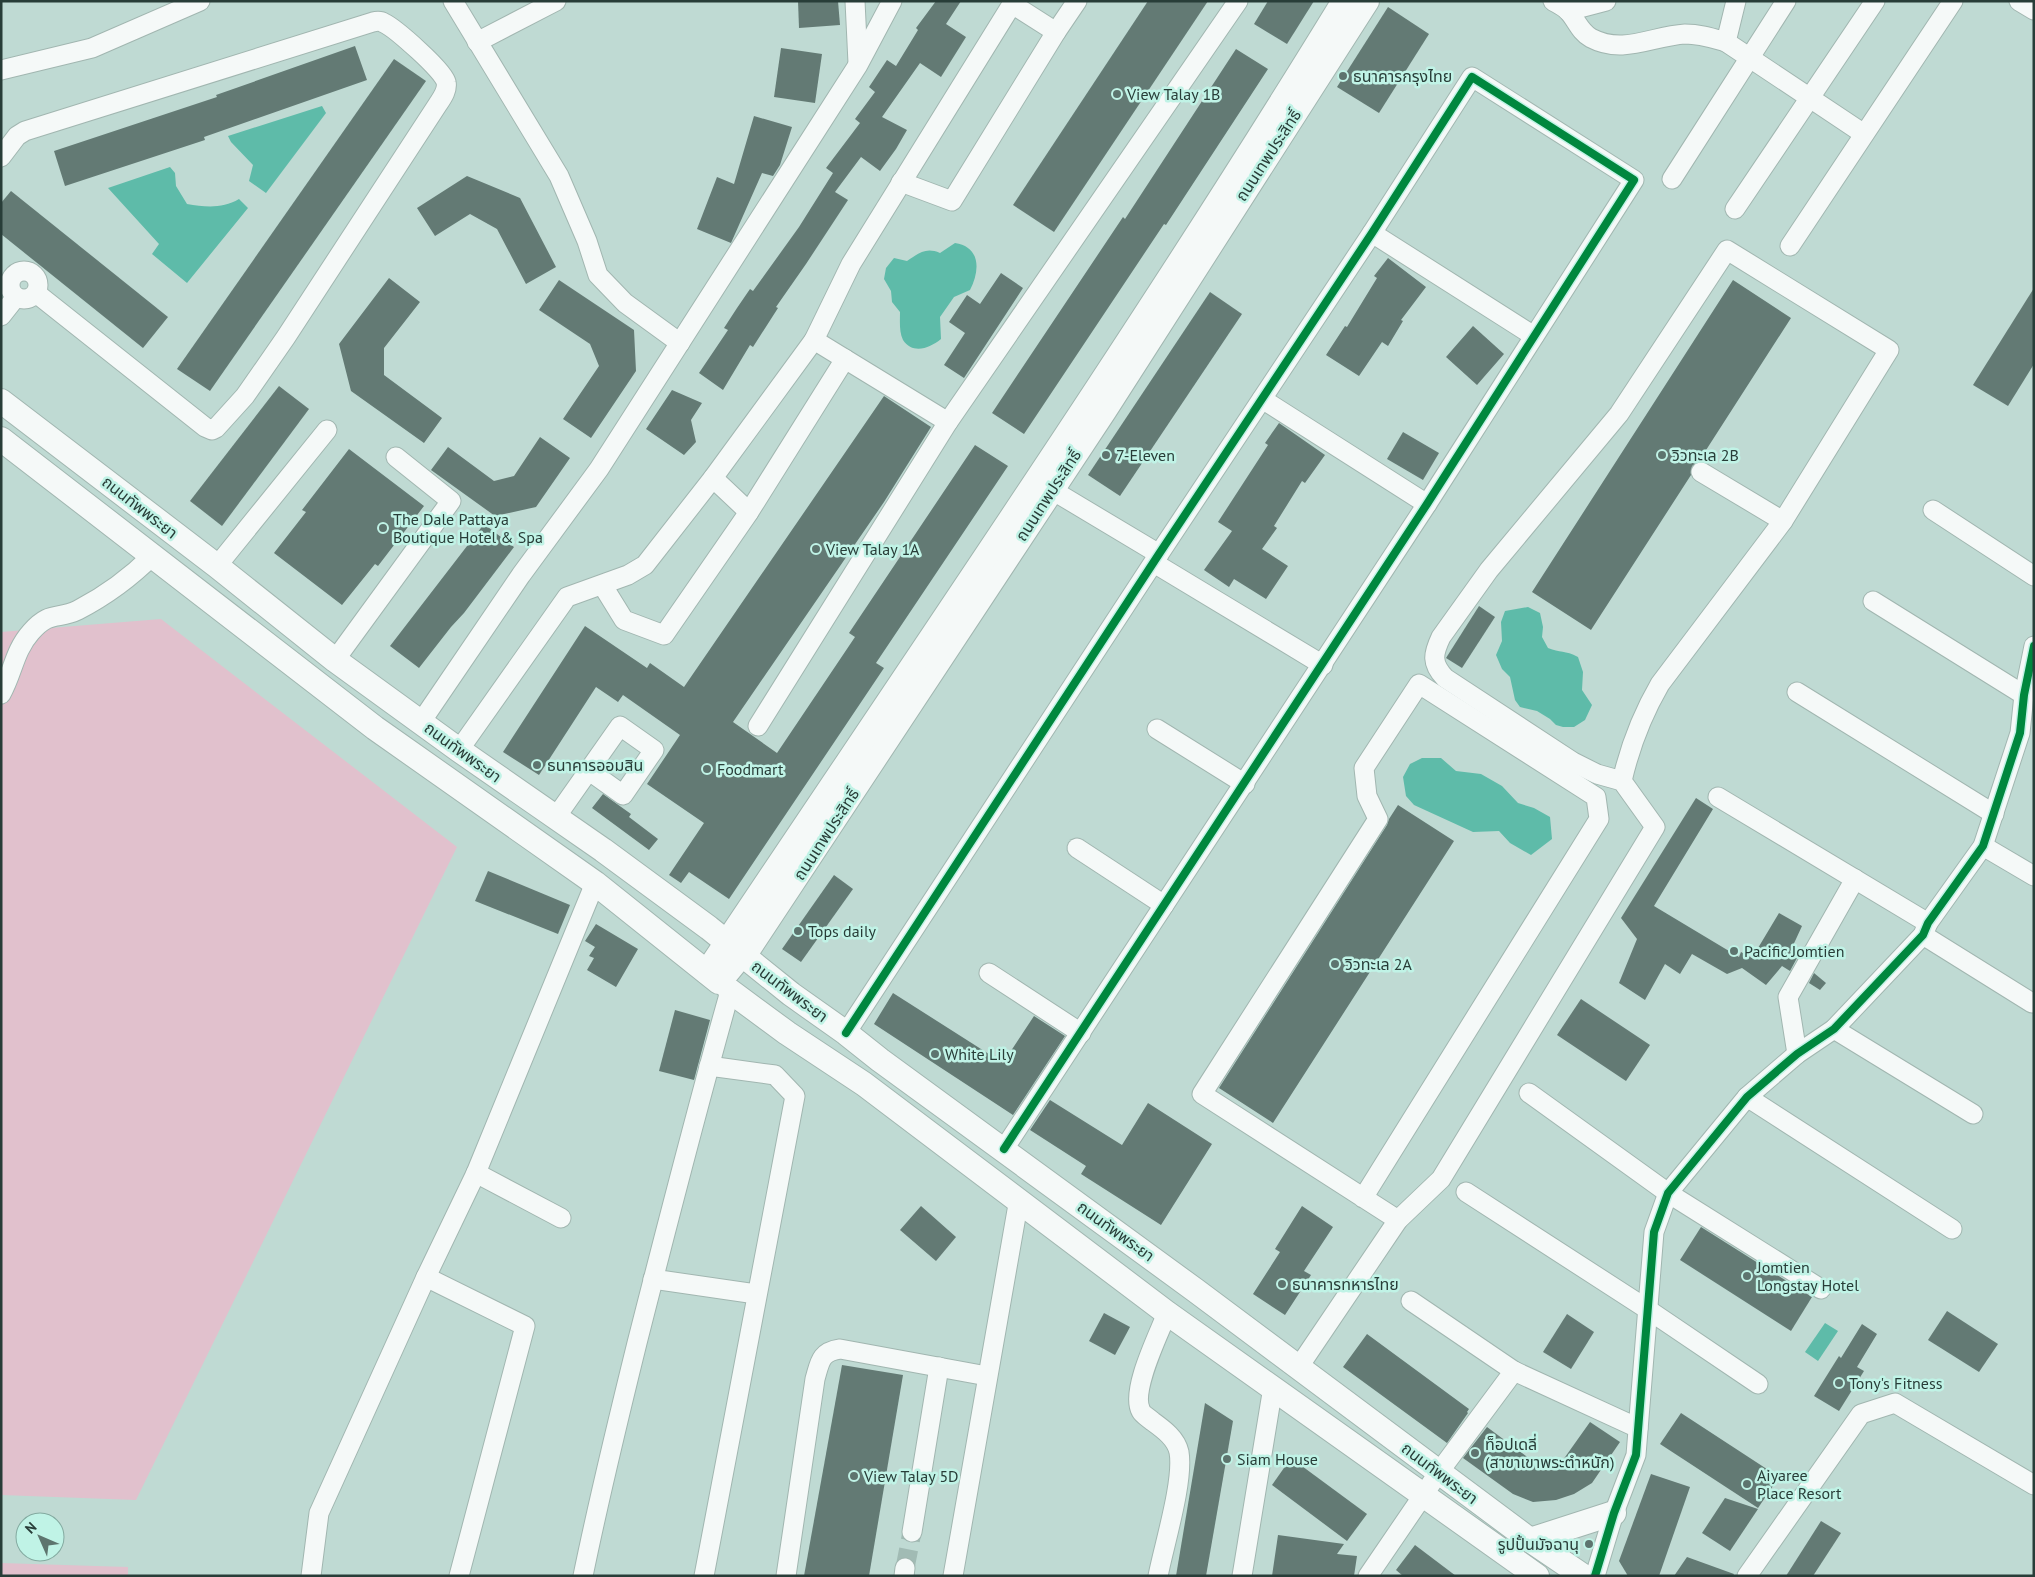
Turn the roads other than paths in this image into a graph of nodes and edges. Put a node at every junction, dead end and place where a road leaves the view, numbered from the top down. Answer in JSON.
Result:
{"nodes":[{"id":1,"x":200,"y":1,"type":"edge"},
{"id":2,"x":453,"y":1,"type":"edge"},
{"id":3,"x":556,"y":1,"type":"edge"},
{"id":4,"x":855,"y":1,"type":"edge"},
{"id":5,"x":892,"y":1,"type":"edge"},
{"id":6,"x":1077,"y":1,"type":"edge"},
{"id":7,"x":1238,"y":1,"type":"edge"},
{"id":8,"x":1344,"y":1,"type":"edge"},
{"id":9,"x":1367,"y":1,"type":"edge"},
{"id":10,"x":1606,"y":1,"type":"edge"},
{"id":11,"x":1736,"y":1,"type":"edge"},
{"id":12,"x":1786,"y":1,"type":"edge"},
{"id":13,"x":1875,"y":1,"type":"edge"},
{"id":14,"x":1953,"y":1,"type":"edge"},
{"id":15,"x":2019,"y":1,"type":"edge"},
{"id":16,"x":1013,"y":3,"type":"edge"},
{"id":17,"x":1561,"y":6,"type":"edge"},
{"id":18,"x":2034,"y":10,"type":"edge"},
{"id":19,"x":1056,"y":32,"type":"junction"},
{"id":20,"x":477,"y":42,"type":"junction"},
{"id":21,"x":1726,"y":42,"type":"junction"},
{"id":22,"x":1750,"y":58,"type":"junction"},
{"id":23,"x":858,"y":65,"type":"junction"},
{"id":24,"x":1,"y":70,"type":"edge"},
{"id":25,"x":1810,"y":98,"type":"junction"},
{"id":26,"x":1864,"y":134,"type":"junction"},
{"id":27,"x":1,"y":157,"type":"edge"},
{"id":28,"x":1672,"y":179,"type":"dead end"},
{"id":29,"x":901,"y":182,"type":"junction"},
{"id":30,"x":1735,"y":209,"type":"dead end"},
{"id":31,"x":1372,"y":233,"type":"junction"},
{"id":32,"x":1790,"y":246,"type":"dead end"},
{"id":33,"x":6,"y":272,"type":"edge"},
{"id":34,"x":36,"y":293,"type":"junction"},
{"id":35,"x":16,"y":297,"type":"junction"},
{"id":36,"x":1,"y":316,"type":"edge"},
{"id":37,"x":1534,"y":336,"type":"junction"},
{"id":38,"x":814,"y":340,"type":"junction"},
{"id":39,"x":680,"y":343,"type":"junction"},
{"id":40,"x":845,"y":358,"type":"junction"},
{"id":41,"x":1262,"y":399,"type":"junction"},
{"id":42,"x":1,"y":401,"type":"edge"},
{"id":43,"x":948,"y":422,"type":"junction"},
{"id":44,"x":327,"y":430,"type":"dead end"},
{"id":45,"x":1,"y":438,"type":"edge"},
{"id":46,"x":396,"y":456,"type":"dead end"},
{"id":47,"x":1701,"y":472,"type":"dead end"},
{"id":48,"x":713,"y":478,"type":"junction"},
{"id":49,"x":1052,"y":490,"type":"junction"},
{"id":50,"x":1428,"y":504,"type":"junction"},
{"id":51,"x":1933,"y":510,"type":"dead end"},
{"id":52,"x":749,"y":512,"type":"junction"},
{"id":53,"x":1783,"y":521,"type":"junction"},
{"id":54,"x":153,"y":555,"type":"junction"},
{"id":55,"x":1156,"y":558,"type":"junction"},
{"id":56,"x":217,"y":566,"type":"junction"},
{"id":57,"x":2034,"y":576,"type":"edge"},
{"id":58,"x":602,"y":586,"type":"junction"},
{"id":59,"x":1873,"y":602,"type":"dead end"},
{"id":60,"x":2034,"y":646,"type":"edge"},
{"id":61,"x":335,"y":660,"type":"junction"},
{"id":62,"x":1323,"y":664,"type":"junction"},
{"id":63,"x":1797,"y":692,"type":"dead end"},
{"id":64,"x":1,"y":694,"type":"edge"},
{"id":65,"x":2024,"y":695,"type":"junction"},
{"id":66,"x":421,"y":722,"type":"junction"},
{"id":67,"x":758,"y":726,"type":"dead end"},
{"id":68,"x":1157,"y":729,"type":"dead end"},
{"id":69,"x":2027,"y":737,"type":"edge"},
{"id":70,"x":459,"y":750,"type":"junction"},
{"id":71,"x":588,"y":770,"type":"dead end"},
{"id":72,"x":1622,"y":781,"type":"junction"},
{"id":73,"x":1245,"y":784,"type":"junction"},
{"id":74,"x":1718,"y":797,"type":"dead end"},
{"id":75,"x":1994,"y":814,"type":"junction"},
{"id":76,"x":556,"y":817,"type":"junction"},
{"id":77,"x":1983,"y":846,"type":"junction"},
{"id":78,"x":1076,"y":848,"type":"dead end"},
{"id":79,"x":2034,"y":876,"type":"edge"},
{"id":80,"x":1855,"y":878,"type":"junction"},
{"id":81,"x":595,"y":883,"type":"junction"},
{"id":82,"x":1164,"y":905,"type":"junction"},
{"id":83,"x":1926,"y":929,"type":"junction"},
{"id":84,"x":735,"y":949,"type":"junction"},
{"id":85,"x":989,"y":973,"type":"dead end"},
{"id":86,"x":719,"y":982,"type":"junction"},
{"id":87,"x":2032,"y":1003,"type":"dead end"},
{"id":88,"x":1834,"y":1029,"type":"junction"},
{"id":89,"x":846,"y":1032,"type":"junction"},
{"id":90,"x":1081,"y":1033,"type":"junction"},
{"id":91,"x":1797,"y":1054,"type":"junction"},
{"id":92,"x":709,"y":1066,"type":"junction"},
{"id":93,"x":1529,"y":1093,"type":"dead end"},
{"id":94,"x":1747,"y":1097,"type":"junction"},
{"id":95,"x":1973,"y":1114,"type":"dead end"},
{"id":96,"x":1004,"y":1149,"type":"junction"},
{"id":97,"x":476,"y":1173,"type":"junction"},
{"id":98,"x":1466,"y":1192,"type":"dead end"},
{"id":99,"x":1668,"y":1193,"type":"junction"},
{"id":100,"x":1364,"y":1198,"type":"junction"},
{"id":101,"x":1018,"y":1199,"type":"junction"},
{"id":102,"x":561,"y":1218,"type":"dead end"},
{"id":103,"x":1398,"y":1220,"type":"junction"},
{"id":104,"x":1952,"y":1229,"type":"dead end"},
{"id":105,"x":426,"y":1278,"type":"junction"},
{"id":106,"x":653,"y":1279,"type":"junction"},
{"id":107,"x":1821,"y":1288,"type":"dead end"},
{"id":108,"x":756,"y":1294,"type":"junction"},
{"id":109,"x":1411,"y":1301,"type":"dead end"},
{"id":110,"x":1647,"y":1309,"type":"junction"},
{"id":111,"x":1166,"y":1313,"type":"junction"},
{"id":112,"x":939,"y":1367,"type":"junction"},
{"id":113,"x":1298,"y":1368,"type":"junction"},
{"id":114,"x":1514,"y":1371,"type":"junction"},
{"id":115,"x":987,"y":1376,"type":"junction"},
{"id":116,"x":1758,"y":1384,"type":"dead end"},
{"id":117,"x":1272,"y":1387,"type":"junction"},
{"id":118,"x":1638,"y":1428,"type":"junction"},
{"id":119,"x":1439,"y":1472,"type":"junction"},
{"id":120,"x":2034,"y":1485,"type":"edge"},
{"id":121,"x":1422,"y":1496,"type":"junction"},
{"id":122,"x":1614,"y":1513,"type":"junction"},
{"id":123,"x":912,"y":1532,"type":"tunnel mouth"},
{"id":124,"x":1530,"y":1540,"type":"junction"},
{"id":125,"x":311,"y":1576,"type":"edge"},
{"id":126,"x":459,"y":1576,"type":"edge"},
{"id":127,"x":583,"y":1576,"type":"edge"},
{"id":128,"x":704,"y":1576,"type":"edge"},
{"id":129,"x":786,"y":1576,"type":"edge"},
{"id":130,"x":953,"y":1576,"type":"edge"},
{"id":131,"x":1158,"y":1576,"type":"edge"},
{"id":132,"x":1242,"y":1576,"type":"edge"},
{"id":133,"x":1368,"y":1576,"type":"edge"},
{"id":134,"x":1537,"y":1576,"type":"edge"},
{"id":135,"x":1583,"y":1576,"type":"edge"},
{"id":136,"x":1595,"y":1576,"type":"edge"},
{"id":137,"x":1747,"y":1576,"type":"edge"}],
"edges":[{"from":1,"to":24,"type":"street"},
{"from":2,"to":20,"type":"street"},
{"from":3,"to":20,"type":"street"},
{"from":4,"to":23,"type":"street"},
{"from":5,"to":23,"type":"street"},
{"from":6,"to":19,"type":"street"},
{"from":7,"to":43,"type":"street"},
{"from":8,"to":84,"type":"main road","name":"ถนนเทพประสิทธิ์"},
{"from":9,"to":49,"type":"main road","name":"ถนนเทพประสิทธิ์"},
{"from":10,"to":17,"type":"street"},
{"from":11,"to":21,"type":"street"},
{"from":12,"to":22,"type":"street"},
{"from":13,"to":25,"type":"street"},
{"from":14,"to":26,"type":"street"},
{"from":15,"to":18,"type":"street"},
{"from":16,"to":19,"type":"street"},
{"from":16,"to":29,"type":"street"},
{"from":17,"to":21,"type":"street"},
{"from":19,"to":29,"type":"street"},
{"from":20,"to":39,"type":"street"},
{"from":21,"to":22,"type":"street"},
{"from":22,"to":25,"type":"street"},
{"from":22,"to":28,"type":"street"},
{"from":23,"to":39,"type":"street"},
{"from":25,"to":26,"type":"street"},
{"from":25,"to":30,"type":"street"},
{"from":26,"to":32,"type":"street"},
{"from":27,"to":34,"type":"street"},
{"from":29,"to":38,"type":"street"},
{"from":31,"to":37,"type":"street"},
{"from":31,"to":37,"type":"street"},
{"from":31,"to":41,"type":"street"},
{"from":33,"to":34,"type":"street"},
{"from":33,"to":35,"type":"street"},
{"from":34,"to":35,"type":"street"},
{"from":35,"to":36,"type":"street"},
{"from":37,"to":50,"type":"street"},
{"from":38,"to":40,"type":"street"},
{"from":38,"to":48,"type":"street"},
{"from":39,"to":66,"type":"street"},
{"from":40,"to":43,"type":"street"},
{"from":40,"to":52,"type":"street"},
{"from":41,"to":50,"type":"street"},
{"from":41,"to":55,"type":"street"},
{"from":42,"to":56,"type":"main road","name":"ถนนทัพพระยา"},
{"from":43,"to":67,"type":"street"},
{"from":44,"to":56,"type":"street"},
{"from":45,"to":54,"type":"main road","name":"ถนนทัพพระยา"},
{"from":46,"to":61,"type":"street"},
{"from":47,"to":53,"type":"street"},
{"from":48,"to":52,"type":"street"},
{"from":48,"to":58,"type":"street"},
{"from":49,"to":55,"type":"street"},
{"from":49,"to":84,"type":"main road","name":"ถนนเทพประสิทธิ์"},
{"from":50,"to":62,"type":"street"},
{"from":51,"to":57,"type":"street"},
{"from":52,"to":58,"type":"street"},
{"from":53,"to":72,"type":"street"},
{"from":53,"to":72,"type":"street"},
{"from":54,"to":64,"type":"street"},
{"from":54,"to":81,"type":"main road","name":"ถนนทัพพระยา"},
{"from":55,"to":62,"type":"street"},
{"from":55,"to":89,"type":"street"},
{"from":56,"to":61,"type":"main road","name":"ถนนทัพพระยา"},
{"from":58,"to":70,"type":"street"},
{"from":59,"to":65,"type":"street"},
{"from":60,"to":65,"type":"street"},
{"from":61,"to":66,"type":"main road","name":"ถนนทัพพระยา"},
{"from":62,"to":73,"type":"street"},
{"from":63,"to":75,"type":"street"},
{"from":65,"to":69,"type":"street"},
{"from":66,"to":70,"type":"main road","name":"ถนนทัพพระยา"},
{"from":68,"to":73,"type":"street"},
{"from":69,"to":75,"type":"street"},
{"from":70,"to":76,"type":"main road","name":"ถนนทัพพระยา"},
{"from":71,"to":76,"type":"street"},
{"from":72,"to":103,"type":"street"},
{"from":73,"to":82,"type":"street"},
{"from":74,"to":80,"type":"street"},
{"from":75,"to":77,"type":"street"},
{"from":76,"to":84,"type":"main road","name":"ถนนทัพพระยา"},
{"from":77,"to":79,"type":"street"},
{"from":77,"to":83,"type":"street"},
{"from":78,"to":82,"type":"street"},
{"from":80,"to":83,"type":"street"},
{"from":80,"to":91,"type":"street"},
{"from":81,"to":86,"type":"main road","name":"ถนนทัพพระยา"},
{"from":81,"to":97,"type":"street"},
{"from":82,"to":90,"type":"street"},
{"from":83,"to":87,"type":"street"},
{"from":83,"to":88,"type":"street"},
{"from":84,"to":86,"type":"main road","name":"ถนนเทพประสิทธิ์"},
{"from":84,"to":89,"type":"main road","name":"ถนนทัพพระยา"},
{"from":85,"to":90,"type":"street"},
{"from":86,"to":92,"type":"street"},
{"from":86,"to":101,"type":"main road","name":"ถนนทัพพระยา"},
{"from":88,"to":91,"type":"street"},
{"from":88,"to":95,"type":"street"},
{"from":89,"to":96,"type":"main road","name":"ถนนทัพพระยา"},
{"from":90,"to":96,"type":"street"},
{"from":91,"to":94,"type":"street"},
{"from":92,"to":106,"type":"street"},
{"from":92,"to":108,"type":"street"},
{"from":93,"to":99,"type":"street"},
{"from":94,"to":99,"type":"street"},
{"from":94,"to":104,"type":"street"},
{"from":96,"to":113,"type":"main road","name":"ถนนทัพพระยา"},
{"from":97,"to":102,"type":"street"},
{"from":97,"to":105,"type":"street"},
{"from":98,"to":110,"type":"street"},
{"from":99,"to":107,"type":"street"},
{"from":99,"to":110,"type":"street"},
{"from":100,"to":100,"type":"street"},
{"from":100,"to":103,"type":"street"},
{"from":101,"to":111,"type":"main road","name":"ถนนทัพพระยา"},
{"from":101,"to":115,"type":"street"},
{"from":103,"to":113,"type":"street"},
{"from":105,"to":125,"type":"street"},
{"from":105,"to":126,"type":"street"},
{"from":106,"to":108,"type":"street"},
{"from":106,"to":127,"type":"street"},
{"from":108,"to":128,"type":"street"},
{"from":109,"to":114,"type":"street"},
{"from":110,"to":116,"type":"street"},
{"from":110,"to":118,"type":"street"},
{"from":111,"to":117,"type":"main road","name":"ถนนทัพพระยา"},
{"from":111,"to":131,"type":"street"},
{"from":112,"to":115,"type":"street"},
{"from":112,"to":123,"type":"street"},
{"from":112,"to":129,"type":"street"},
{"from":113,"to":119,"type":"main road","name":"ถนนทัพพระยา"},
{"from":114,"to":118,"type":"street"},
{"from":114,"to":119,"type":"street"},
{"from":115,"to":130,"type":"street"},
{"from":117,"to":121,"type":"main road","name":"ถนนทัพพระยา"},
{"from":117,"to":132,"type":"street"},
{"from":118,"to":122,"type":"street"},
{"from":119,"to":121,"type":"street"},
{"from":119,"to":124,"type":"main road","name":"ถนนทัพพระยา"},
{"from":120,"to":137,"type":"street"},
{"from":121,"to":133,"type":"street"},
{"from":121,"to":134,"type":"main road","name":"ถนนทัพพระยา"},
{"from":122,"to":124,"type":"main road"},
{"from":122,"to":136,"type":"street"},
{"from":124,"to":135,"type":"main road","name":"ถนนทัพพระยา"}]}
